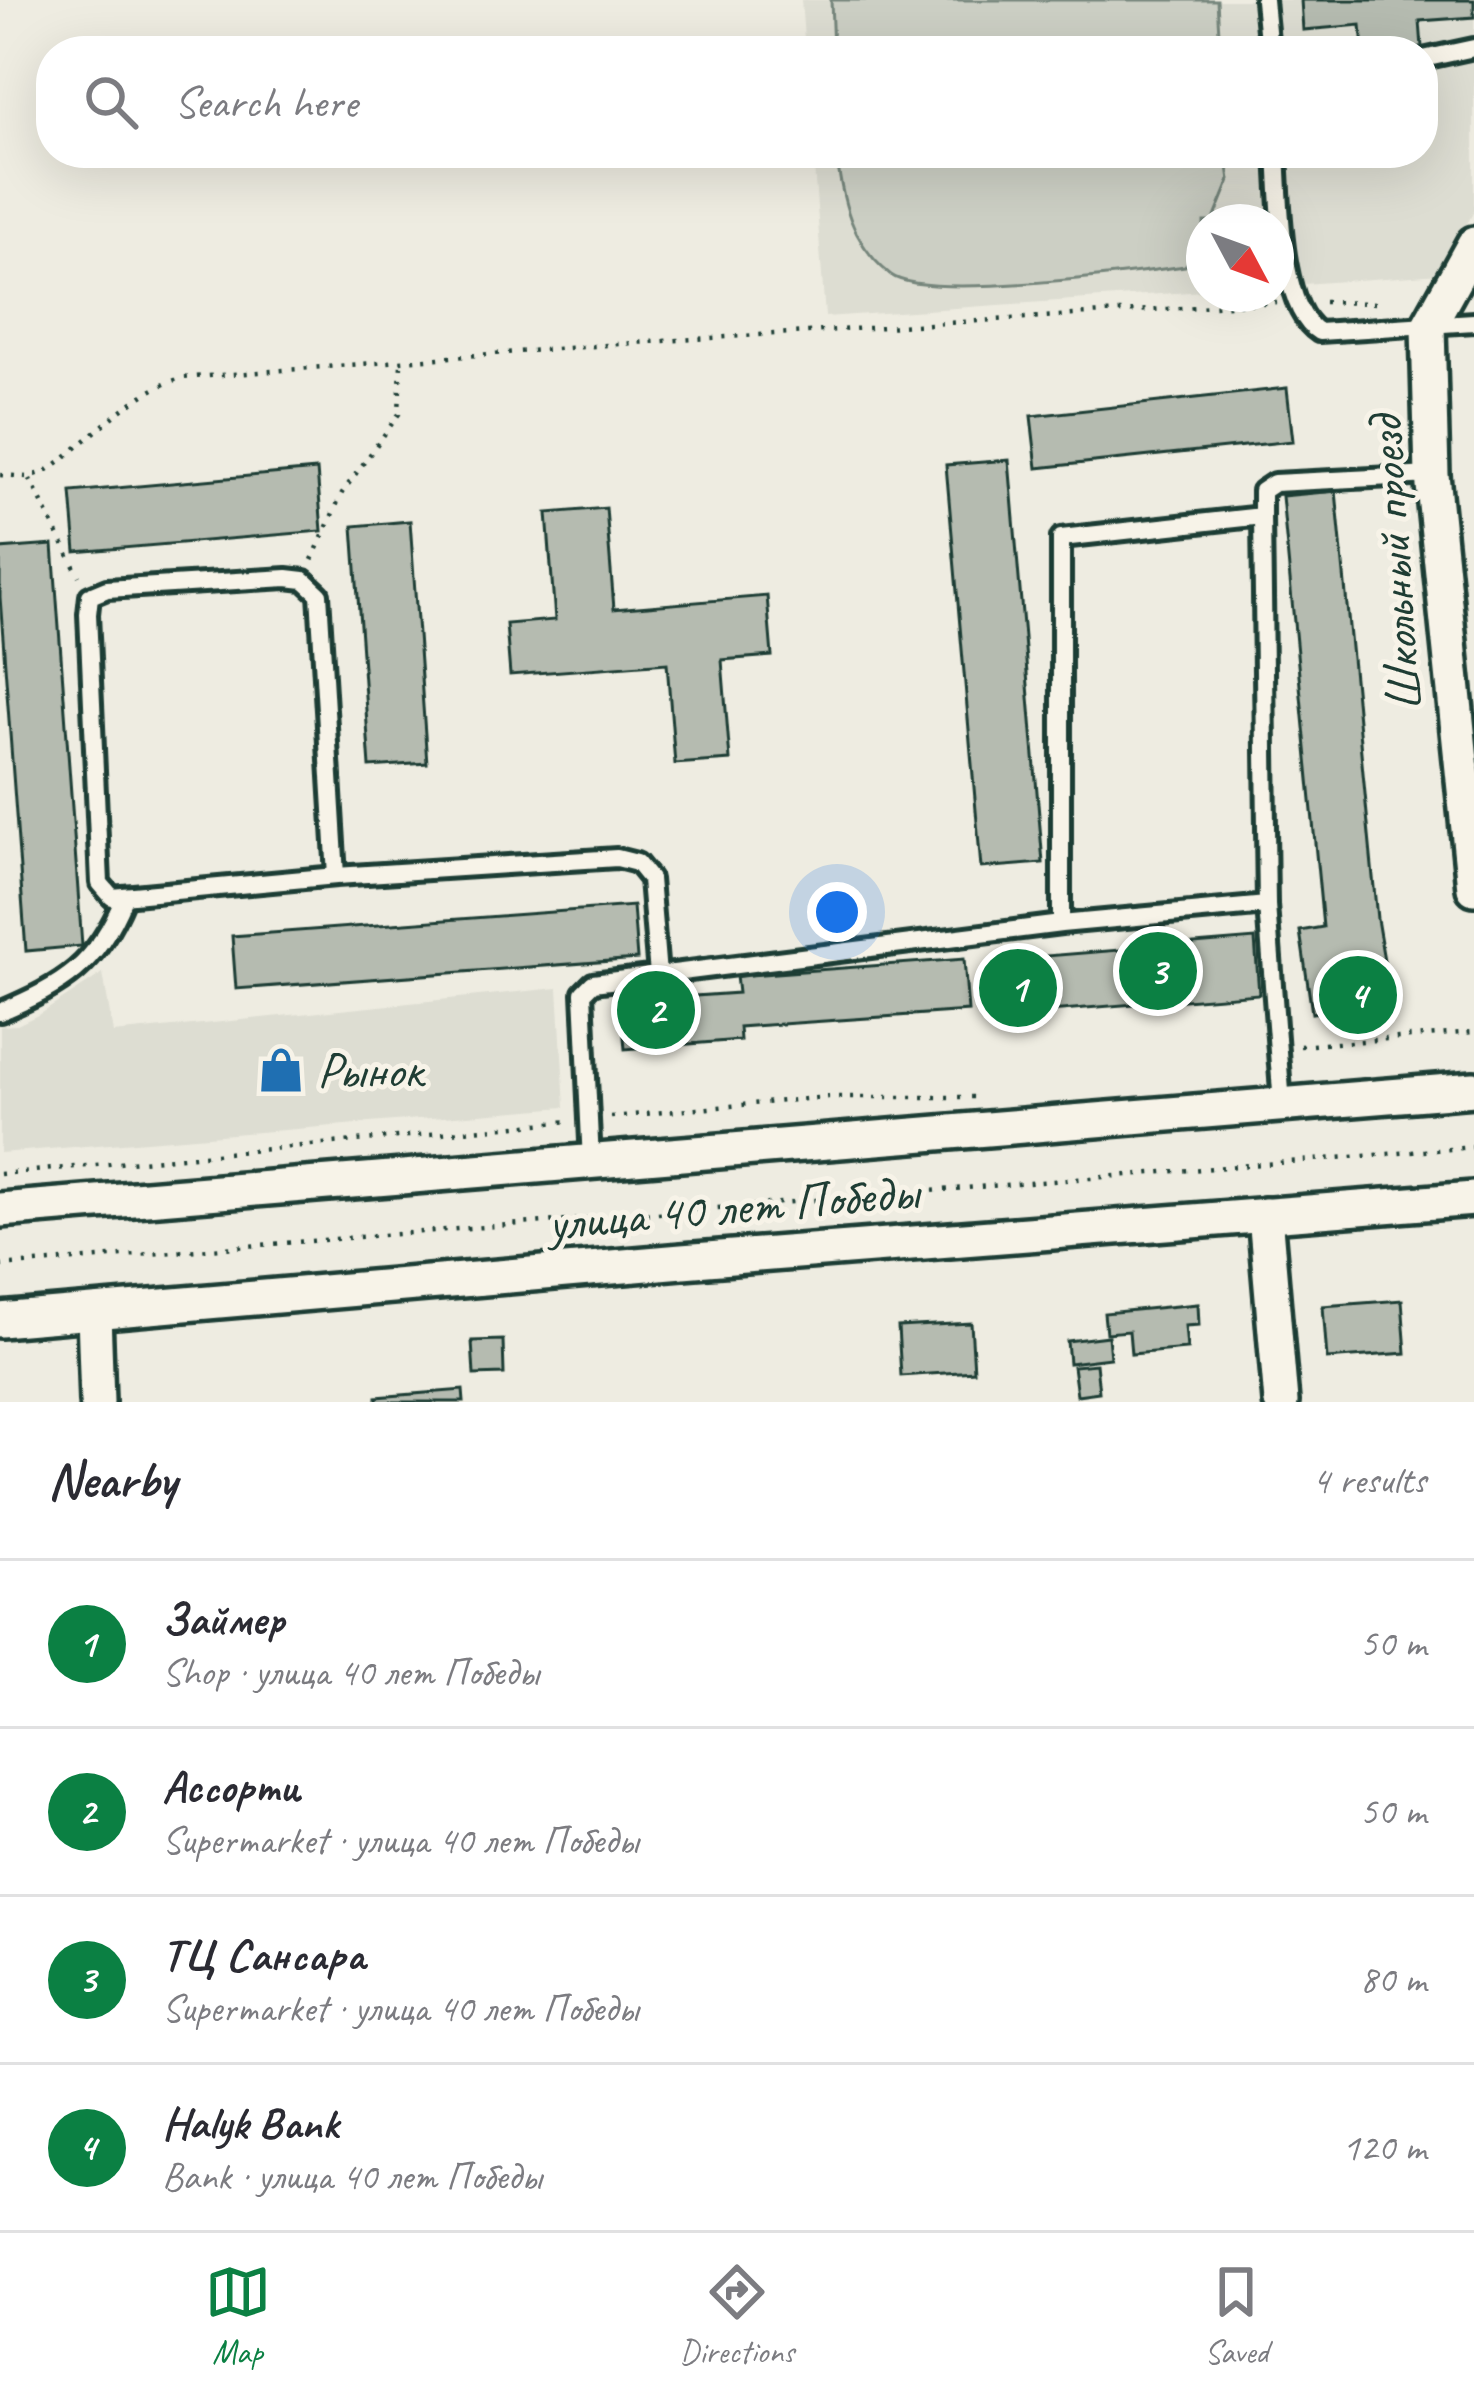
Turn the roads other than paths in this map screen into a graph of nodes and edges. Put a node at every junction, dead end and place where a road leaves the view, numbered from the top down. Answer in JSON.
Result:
{"nodes":[{"id":1,"x":1264,"y":0,"type":"edge"},
{"id":2,"x":1268,"y":36,"type":"edge"},
{"id":3,"x":1474,"y":48,"type":"edge"},
{"id":4,"x":1438,"y":56,"type":"edge"},
{"id":5,"x":1278,"y":168,"type":"edge"},
{"id":6,"x":1474,"y":244,"type":"edge"},
{"id":7,"x":1474,"y":322,"type":"edge"},
{"id":8,"x":1428,"y":327,"type":"junction"},
{"id":9,"x":1432,"y":475,"type":"junction"},
{"id":10,"x":1262,"y":516,"type":"junction"},
{"id":11,"x":336,"y":876,"type":"junction"},
{"id":12,"x":1474,"y":888,"type":"edge"},
{"id":13,"x":124,"y":898,"type":"junction"},
{"id":14,"x":1267,"y":905,"type":"junction"},
{"id":15,"x":1060,"y":924,"type":"junction"},
{"id":16,"x":658,"y":974,"type":"junction"},
{"id":17,"x":0,"y":1012,"type":"edge"},
{"id":18,"x":1474,"y":1089,"type":"edge"},
{"id":19,"x":1282,"y":1105,"type":"junction"},
{"id":20,"x":591,"y":1162,"type":"junction"},
{"id":21,"x":1474,"y":1198,"type":"edge"},
{"id":22,"x":0,"y":1210,"type":"edge"},
{"id":23,"x":1265,"y":1215,"type":"junction"},
{"id":24,"x":94,"y":1314,"type":"junction"},
{"id":25,"x":0,"y":1320,"type":"edge"},
{"id":26,"x":97,"y":1402,"type":"edge"},
{"id":27,"x":1281,"y":1402,"type":"edge"}],
"edges":[{"from":1,"to":2,"type":"lane"},
{"from":3,"to":4,"type":"lane"},
{"from":5,"to":8,"type":"lane"},
{"from":6,"to":8,"type":"street"},
{"from":7,"to":8,"type":"lane"},
{"from":8,"to":9,"type":"street","name":"Школьный проезд"},
{"from":9,"to":10,"type":"lane"},
{"from":9,"to":12,"type":"street","name":"Школьный проезд"},
{"from":10,"to":14,"type":"lane"},
{"from":10,"to":15,"type":"lane"},
{"from":11,"to":13,"type":"lane"},
{"from":11,"to":13,"type":"lane"},
{"from":11,"to":16,"type":"lane"},
{"from":13,"to":17,"type":"lane"},
{"from":14,"to":15,"type":"lane"},
{"from":14,"to":19,"type":"lane"},
{"from":15,"to":16,"type":"lane"},
{"from":16,"to":20,"type":"lane"},
{"from":18,"to":19,"type":"street","name":"улица 40 лет Победы"},
{"from":19,"to":20,"type":"street","name":"улица 40 лет Победы"},
{"from":20,"to":22,"type":"street","name":"улица 40 лет Победы"},
{"from":21,"to":23,"type":"street","name":"улица 40 лет Победы"},
{"from":23,"to":24,"type":"street","name":"улица 40 лет Победы"},
{"from":23,"to":27,"type":"street"},
{"from":24,"to":25,"type":"street","name":"улица 40 лет Победы"},
{"from":24,"to":26,"type":"street"}]}
